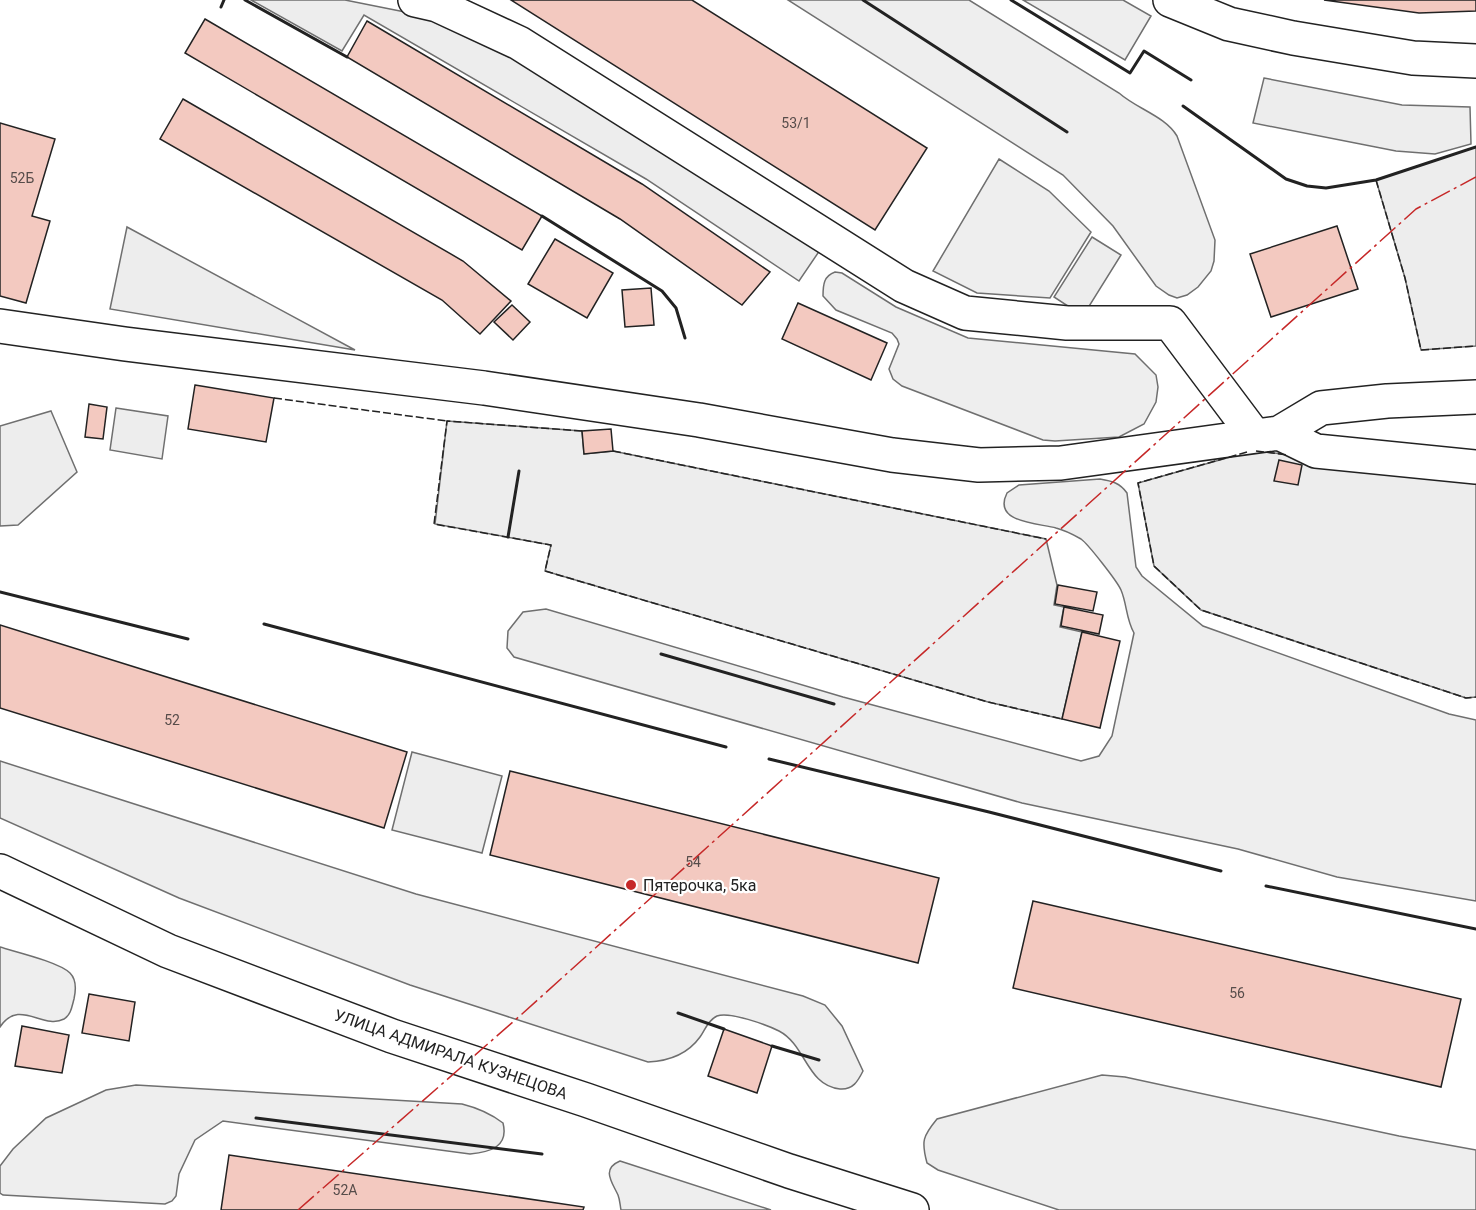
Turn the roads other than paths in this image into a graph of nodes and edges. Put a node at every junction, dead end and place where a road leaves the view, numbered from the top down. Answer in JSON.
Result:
{"nodes":[{"id":1,"x":415,"y":0,"type":"edge"},
{"id":2,"x":1170,"y":0,"type":"edge"},
{"id":3,"x":1476,"y":61,"type":"edge"},
{"id":4,"x":0,"y":326,"type":"edge"},
{"id":5,"x":1476,"y":397,"type":"edge"},
{"id":6,"x":1266,"y":434,"type":"junction"},
{"id":7,"x":1476,"y":467,"type":"edge"},
{"id":8,"x":0,"y":871,"type":"edge"},
{"id":9,"x":912,"y":1210,"type":"edge"}],
"edges":[{"from":1,"to":6,"type":"street"},
{"from":2,"to":3,"type":"street"},
{"from":4,"to":6,"type":"street"},
{"from":5,"to":6,"type":"street"},
{"from":6,"to":7,"type":"street"},
{"from":8,"to":9,"type":"street","name":"УЛИЦА АДМИРАЛА КУЗНЕЦОВА"}]}
